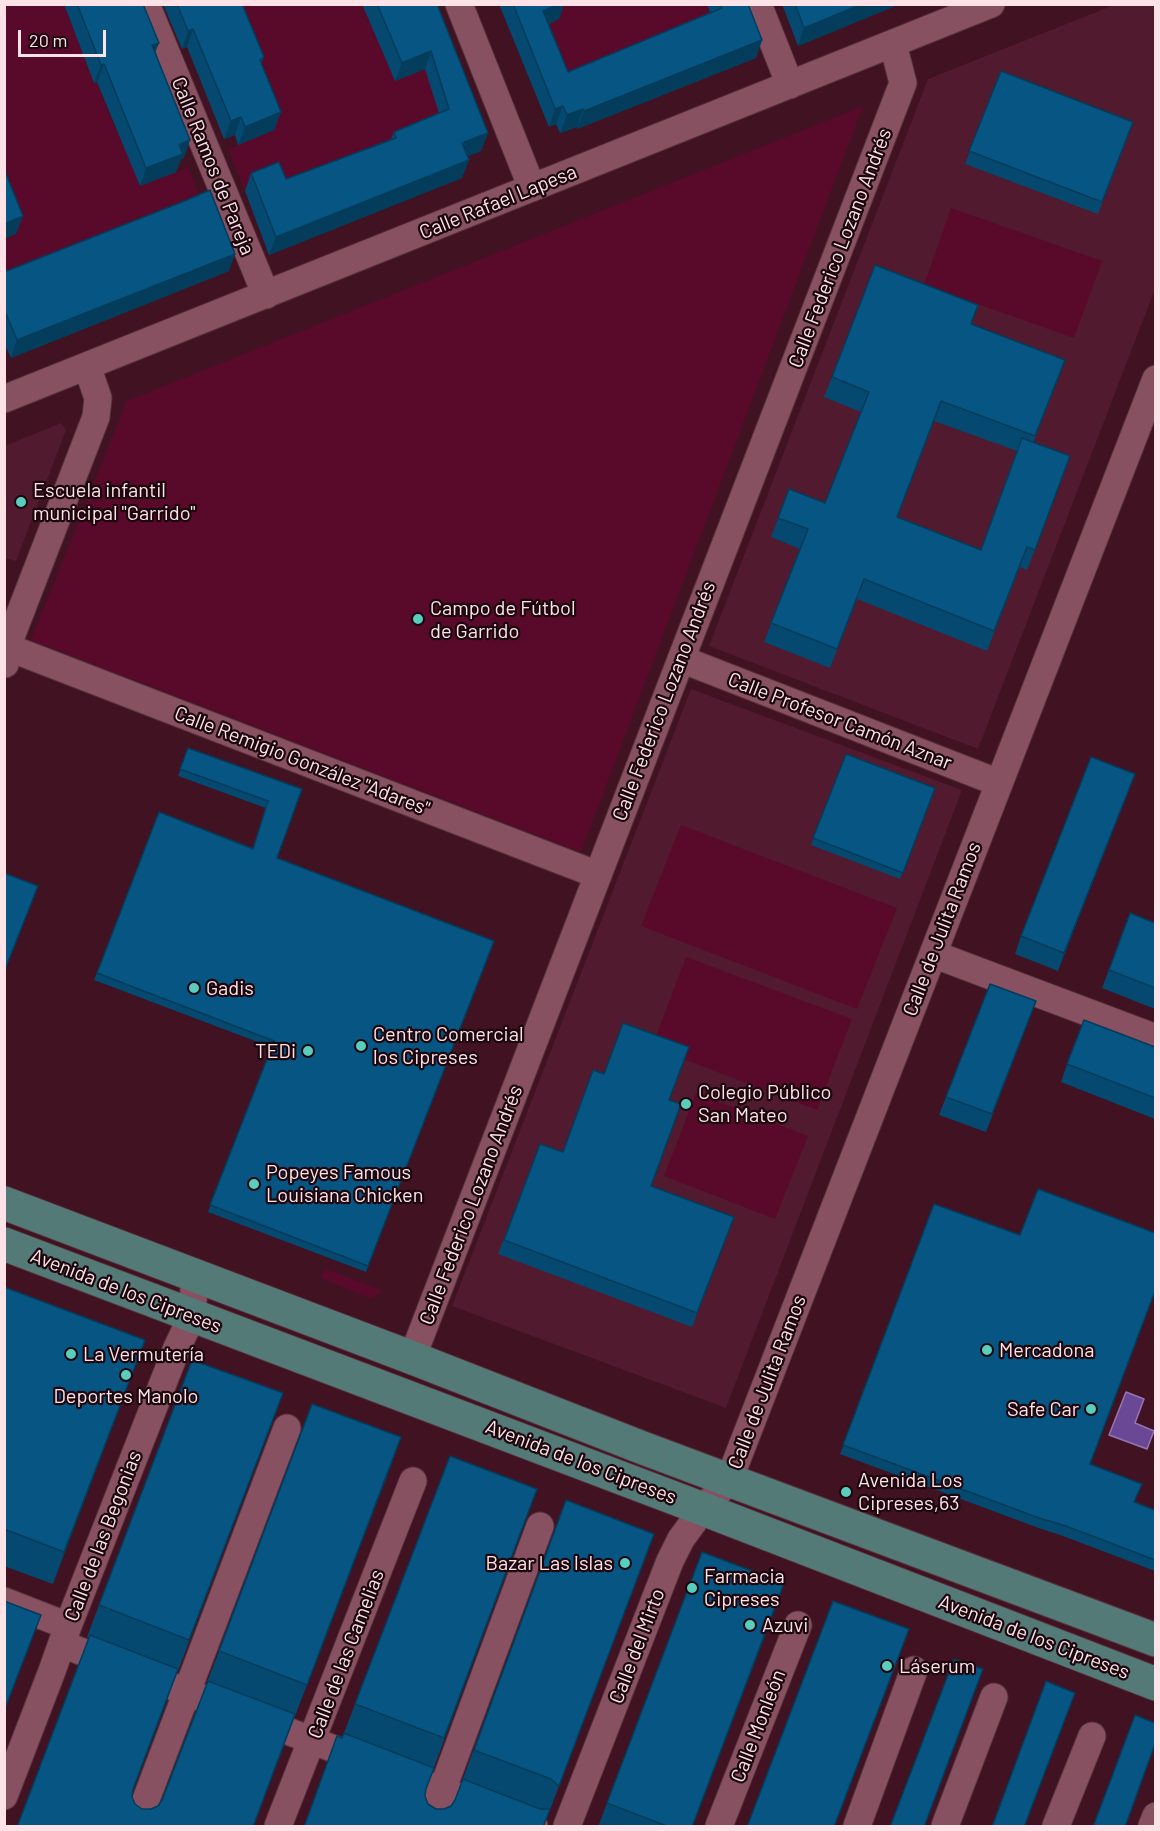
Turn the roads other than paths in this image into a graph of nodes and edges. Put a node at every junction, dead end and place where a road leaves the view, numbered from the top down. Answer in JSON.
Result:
{"nodes":[{"id":1,"x":146,"y":4,"type":"edge"},
{"id":2,"x":459,"y":4,"type":"edge"},
{"id":3,"x":758,"y":4,"type":"edge"},
{"id":4,"x":991,"y":4,"type":"edge"},
{"id":5,"x":893,"y":44,"type":"junction"},
{"id":6,"x":790,"y":85,"type":"junction"},
{"id":7,"x":532,"y":188,"type":"junction"},
{"id":8,"x":266,"y":295,"type":"junction"},
{"id":9,"x":87,"y":366,"type":"junction"},
{"id":10,"x":1155,"y":379,"type":"edge"},
{"id":11,"x":4,"y":399,"type":"edge"},
{"id":12,"x":6,"y":656,"type":"edge"},
{"id":13,"x":681,"y":659,"type":"junction"},
{"id":14,"x":999,"y":783,"type":"junction"},
{"id":15,"x":598,"y":875,"type":"junction"},
{"id":16,"x":933,"y":954,"type":"junction"},
{"id":17,"x":1155,"y":1038,"type":"edge"},
{"id":18,"x":4,"y":1203,"type":"edge"},
{"id":19,"x":4,"y":1244,"type":"edge"},
{"id":20,"x":195,"y":1276,"type":"junction"},
{"id":21,"x":192,"y":1316,"type":"junction"},
{"id":22,"x":412,"y":1358,"type":"junction"},
{"id":23,"x":287,"y":1428,"type":"dead end"},
{"id":24,"x":729,"y":1480,"type":"junction"},
{"id":25,"x":413,"y":1481,"type":"dead end"},
{"id":26,"x":703,"y":1509,"type":"junction"},
{"id":27,"x":540,"y":1526,"type":"dead end"},
{"id":28,"x":4,"y":1601,"type":"edge"},
{"id":29,"x":798,"y":1625,"type":"dead end"},
{"id":30,"x":65,"y":1635,"type":"junction"},
{"id":31,"x":1155,"y":1640,"type":"edge"},
{"id":32,"x":914,"y":1670,"type":"dead end"},
{"id":33,"x":1155,"y":1684,"type":"edge"},
{"id":34,"x":187,"y":1692,"type":"junction"},
{"id":35,"x":994,"y":1697,"type":"dead end"},
{"id":36,"x":1092,"y":1736,"type":"dead end"},
{"id":37,"x":312,"y":1741,"type":"junction"},
{"id":38,"x":443,"y":1791,"type":"junction"},
{"id":39,"x":4,"y":1796,"type":"edge"},
{"id":40,"x":1155,"y":1816,"type":"edge"},
{"id":41,"x":136,"y":1827,"type":"edge"},
{"id":42,"x":278,"y":1827,"type":"edge"},
{"id":43,"x":429,"y":1827,"type":"edge"},
{"id":44,"x":534,"y":1827,"type":"edge"},
{"id":45,"x":567,"y":1827,"type":"edge"},
{"id":46,"x":719,"y":1827,"type":"edge"},
{"id":47,"x":857,"y":1827,"type":"edge"},
{"id":48,"x":945,"y":1827,"type":"edge"},
{"id":49,"x":1056,"y":1827,"type":"edge"},
{"id":50,"x":1152,"y":1827,"type":"edge"}],
"edges":[{"from":1,"to":8,"type":"street","name":"Calle Ramos de Pareja"},
{"from":2,"to":7,"type":"street"},
{"from":3,"to":6,"type":"street"},
{"from":4,"to":5,"type":"street","name":"Calle Rafael Lapesa"},
{"from":5,"to":6,"type":"street","name":"Calle Rafael Lapesa"},
{"from":5,"to":13,"type":"street","name":"Calle Federico Lozano Andrés"},
{"from":6,"to":7,"type":"street","name":"Calle Rafael Lapesa"},
{"from":7,"to":8,"type":"street","name":"Calle Rafael Lapesa"},
{"from":8,"to":9,"type":"street","name":"Calle Rafael Lapesa"},
{"from":9,"to":11,"type":"street","name":"Calle Rafael Lapesa"},
{"from":9,"to":12,"type":"street"},
{"from":10,"to":14,"type":"street","name":"Calle de Julita Ramos"},
{"from":12,"to":15,"type":"street","name":"Calle Remigio González \"Adares\""},
{"from":13,"to":14,"type":"street","name":"Calle Profesor Camón Aznar"},
{"from":13,"to":15,"type":"street","name":"Calle Federico Lozano Andrés"},
{"from":14,"to":16,"type":"street","name":"Calle de Julita Ramos"},
{"from":15,"to":22,"type":"street","name":"Calle Federico Lozano Andrés"},
{"from":16,"to":17,"type":"street"},
{"from":16,"to":24,"type":"street","name":"Calle de Julita Ramos"},
{"from":18,"to":20,"type":"main road","name":"Avenida de los Cipreses"},
{"from":19,"to":21,"type":"main road","name":"Avenida de los Cipreses"},
{"from":20,"to":21,"type":"street","name":"Calle de las Begonias"},
{"from":20,"to":22,"type":"main road","name":"Avenida de los Cipreses"},
{"from":21,"to":26,"type":"main road","name":"Avenida de los Cipreses"},
{"from":21,"to":30,"type":"street","name":"Calle de las Begonias"},
{"from":22,"to":24,"type":"main road","name":"Avenida de los Cipreses"},
{"from":23,"to":34,"type":"street"},
{"from":24,"to":26,"type":"street","name":"Calle del Mirto"},
{"from":24,"to":31,"type":"main road","name":"Avenida de los Cipreses"},
{"from":25,"to":37,"type":"street","name":"Calle de las Camelias"},
{"from":26,"to":33,"type":"main road","name":"Avenida de los Cipreses"},
{"from":26,"to":45,"type":"street","name":"Calle del Mirto"},
{"from":27,"to":38,"type":"street"},
{"from":28,"to":30,"type":"street"},
{"from":29,"to":46,"type":"street","name":"Calle Monleón"},
{"from":30,"to":34,"type":"street"},
{"from":30,"to":39,"type":"street","name":"Calle de las Begonias"},
{"from":32,"to":47,"type":"street"},
{"from":34,"to":37,"type":"street"},
{"from":34,"to":41,"type":"street"},
{"from":35,"to":48,"type":"street"},
{"from":36,"to":49,"type":"street"},
{"from":37,"to":38,"type":"street"},
{"from":37,"to":42,"type":"street","name":"Calle de las Camelias"},
{"from":38,"to":43,"type":"street"},
{"from":38,"to":44,"type":"street"},
{"from":40,"to":50,"type":"street"}]}
